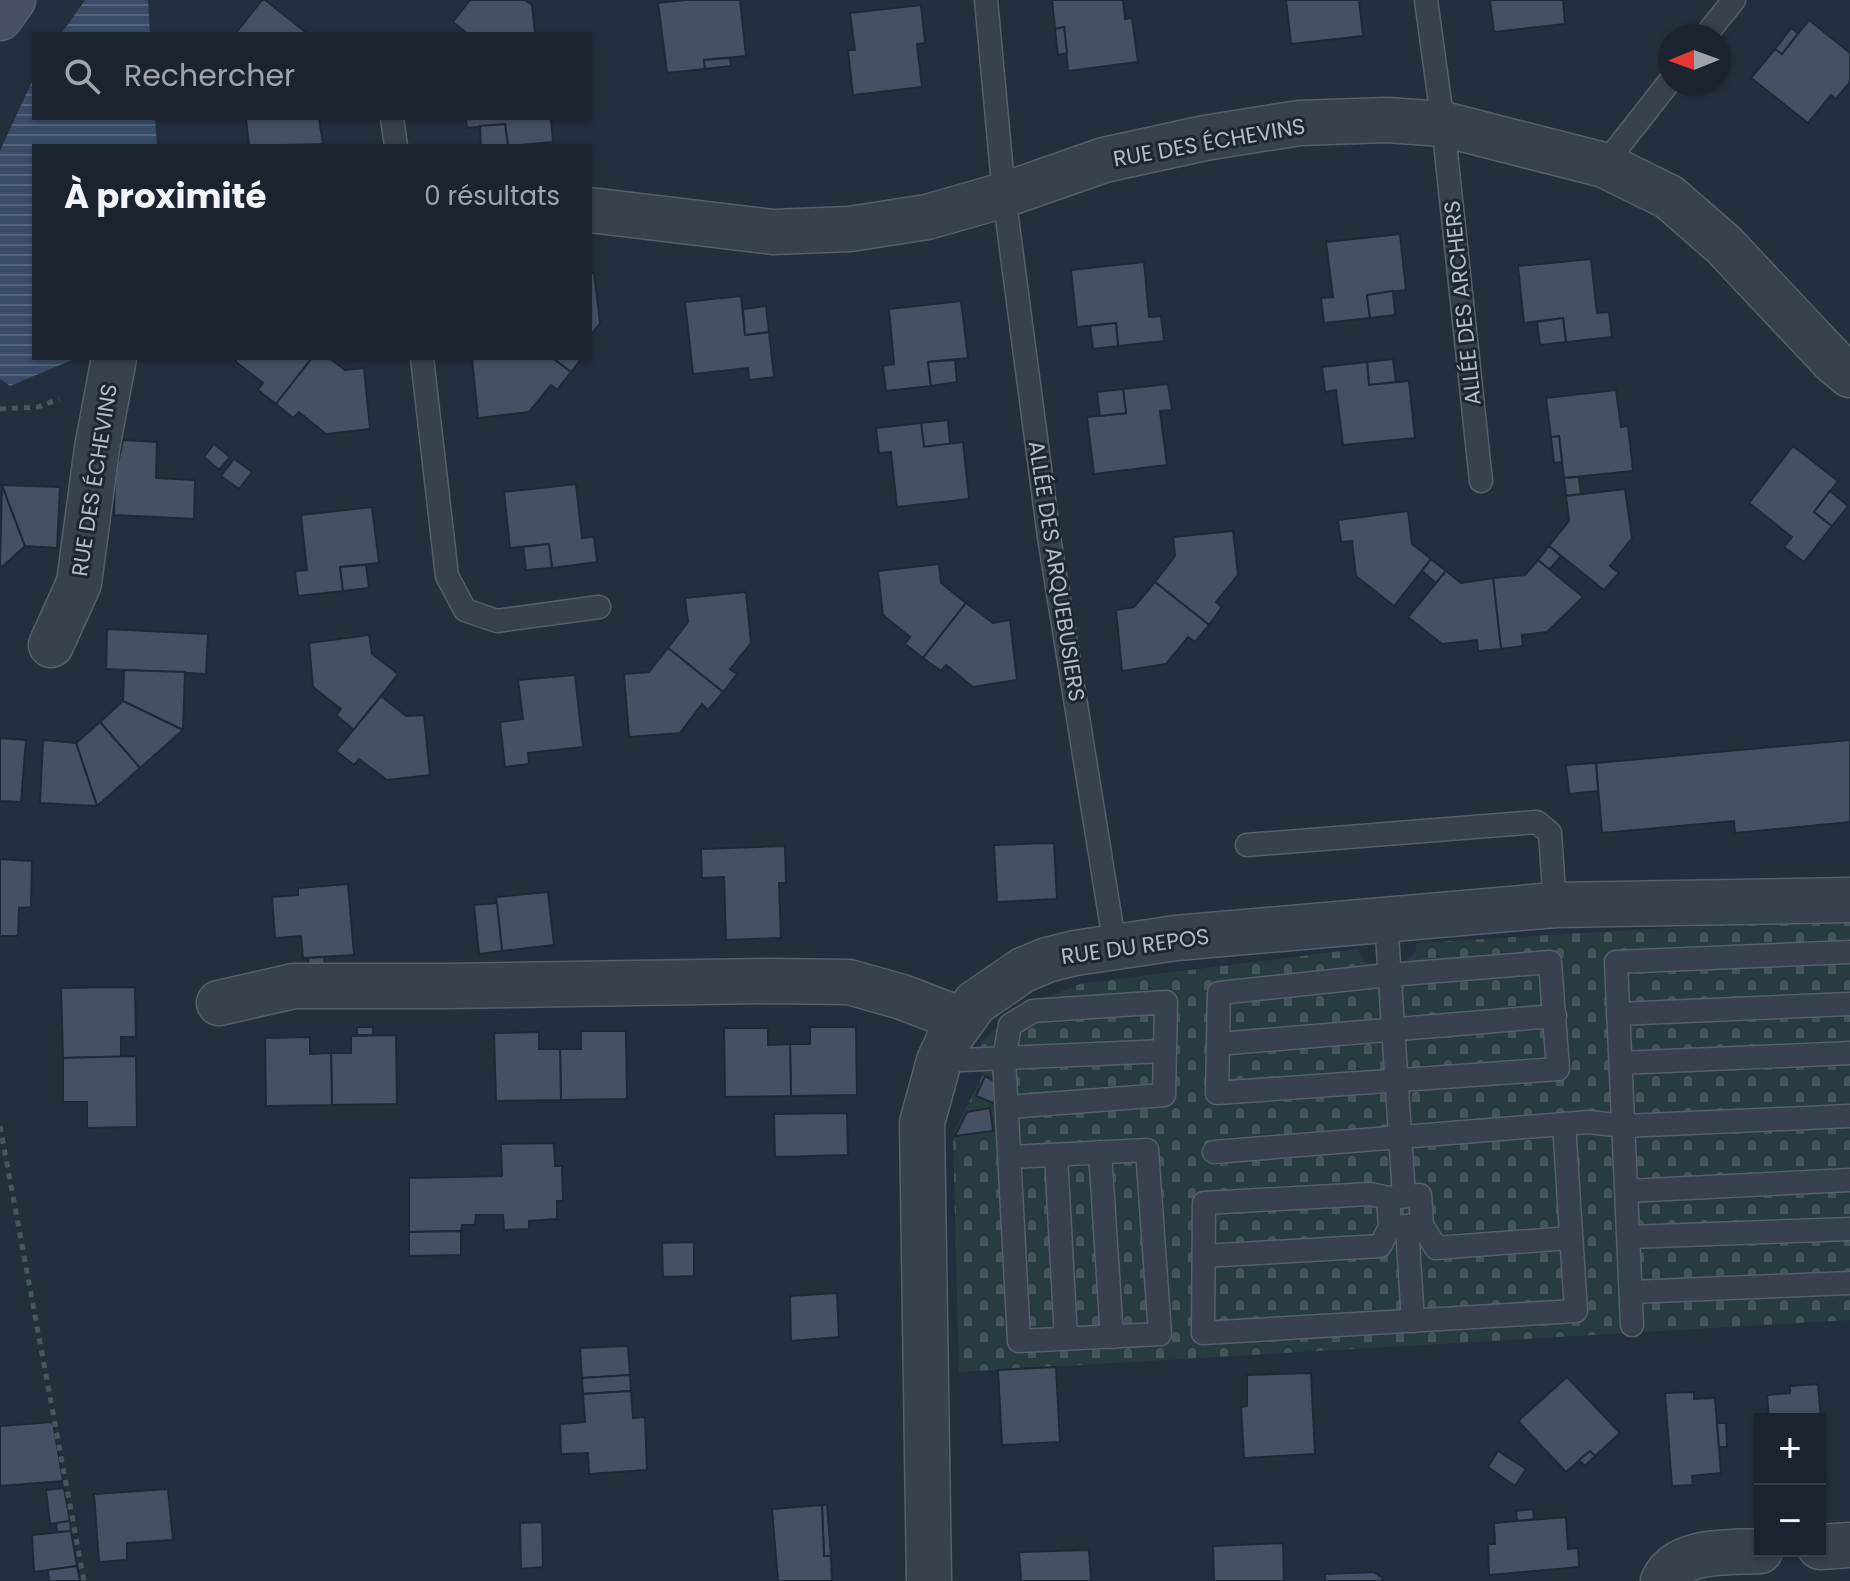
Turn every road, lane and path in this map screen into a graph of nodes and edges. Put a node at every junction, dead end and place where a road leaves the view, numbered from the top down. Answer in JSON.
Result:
{"nodes":[{"id":1,"x":13,"y":0,"type":"edge"},
{"id":2,"x":986,"y":0,"type":"edge"},
{"id":3,"x":1426,"y":0,"type":"edge"},
{"id":4,"x":1734,"y":0,"type":"edge"},
{"id":5,"x":0,"y":18,"type":"edge"},
{"id":6,"x":1715,"y":24,"type":"edge"},
{"id":7,"x":1658,"y":96,"type":"edge"},
{"id":8,"x":392,"y":120,"type":"edge"},
{"id":9,"x":1443,"y":124,"type":"junction"},
{"id":10,"x":396,"y":144,"type":"edge"},
{"id":11,"x":1604,"y":165,"type":"junction"},
{"id":12,"x":1004,"y":195,"type":"junction"},
{"id":13,"x":592,"y":210,"type":"edge"},
{"id":14,"x":422,"y":360,"type":"edge"},
{"id":15,"x":110,"y":373,"type":"edge"},
{"id":16,"x":1850,"y":375,"type":"edge"},
{"id":17,"x":0,"y":409,"type":"edge"},
{"id":18,"x":1481,"y":481,"type":"dead end"},
{"id":19,"x":599,"y":607,"type":"dead end"},
{"id":20,"x":51,"y":645,"type":"dead end"},
{"id":21,"x":1247,"y":845,"type":"dead end"},
{"id":22,"x":1850,"y":900,"type":"edge"},
{"id":23,"x":1555,"y":905,"type":"junction"},
{"id":24,"x":1386,"y":919,"type":"junction"},
{"id":25,"x":1115,"y":947,"type":"junction"},
{"id":26,"x":1850,"y":952,"type":"edge"},
{"id":27,"x":1389,"y":975,"type":"junction"},
{"id":28,"x":219,"y":1003,"type":"dead end"},
{"id":29,"x":1850,"y":1004,"type":"edge"},
{"id":30,"x":1618,"y":1014,"type":"junction"},
{"id":31,"x":1555,"y":1016,"type":"junction"},
{"id":32,"x":962,"y":1020,"type":"junction"},
{"id":33,"x":1393,"y":1030,"type":"junction"},
{"id":34,"x":1218,"y":1044,"type":"junction"},
{"id":35,"x":1165,"y":1051,"type":"junction"},
{"id":36,"x":1850,"y":1053,"type":"edge"},
{"id":37,"x":1004,"y":1059,"type":"junction"},
{"id":38,"x":939,"y":1061,"type":"junction"},
{"id":39,"x":1621,"y":1063,"type":"junction"},
{"id":40,"x":1397,"y":1080,"type":"junction"},
{"id":41,"x":1008,"y":1107,"type":"junction"},
{"id":42,"x":1850,"y":1116,"type":"edge"},
{"id":43,"x":1564,"y":1124,"type":"junction"},
{"id":44,"x":0,"y":1126,"type":"edge"},
{"id":45,"x":1624,"y":1126,"type":"junction"},
{"id":46,"x":1401,"y":1137,"type":"junction"},
{"id":47,"x":1100,"y":1152,"type":"junction"},
{"id":48,"x":1214,"y":1152,"type":"dead end"},
{"id":49,"x":1056,"y":1155,"type":"junction"},
{"id":50,"x":1011,"y":1157,"type":"junction"},
{"id":51,"x":1850,"y":1180,"type":"edge"},
{"id":52,"x":1627,"y":1191,"type":"junction"},
{"id":53,"x":1396,"y":1197,"type":"junction"},
{"id":54,"x":1406,"y":1226,"type":"junction"},
{"id":55,"x":1850,"y":1229,"type":"edge"},
{"id":56,"x":1629,"y":1237,"type":"junction"},
{"id":57,"x":1571,"y":1238,"type":"junction"},
{"id":58,"x":1204,"y":1256,"type":"junction"},
{"id":59,"x":1850,"y":1283,"type":"edge"},
{"id":60,"x":1631,"y":1292,"type":"junction"},
{"id":61,"x":1413,"y":1321,"type":"junction"},
{"id":62,"x":1632,"y":1325,"type":"dead end"},
{"id":63,"x":1112,"y":1337,"type":"junction"},
{"id":64,"x":1066,"y":1339,"type":"junction"},
{"id":65,"x":1850,"y":1545,"type":"edge"},
{"id":66,"x":1826,"y":1547,"type":"edge"},
{"id":67,"x":1754,"y":1551,"type":"edge"},
{"id":68,"x":84,"y":1581,"type":"edge"},
{"id":69,"x":929,"y":1581,"type":"edge"},
{"id":70,"x":1663,"y":1581,"type":"edge"}],
"edges":[{"from":1,"to":5,"type":"main road"},
{"from":2,"to":12,"type":"lane","name":"ALLÉE DES ARQUEBUSIERS"},
{"from":3,"to":9,"type":"lane","name":"ALLÉE DES ARCHERS"},
{"from":4,"to":6,"type":"lane"},
{"from":7,"to":11,"type":"lane"},
{"from":8,"to":10,"type":"lane"},
{"from":9,"to":11,"type":"street","name":"RUE DES ÉCHEVINS"},
{"from":9,"to":12,"type":"street","name":"RUE DES ÉCHEVINS"},
{"from":9,"to":18,"type":"lane","name":"ALLÉE DES ARCHERS"},
{"from":11,"to":16,"type":"street","name":"RUE DES ÉCHEVINS"},
{"from":12,"to":13,"type":"street","name":"RUE DES ÉCHEVINS"},
{"from":12,"to":25,"type":"lane","name":"ALLÉE DES ARQUEBUSIERS"},
{"from":14,"to":19,"type":"lane"},
{"from":15,"to":17,"type":"path"},
{"from":15,"to":20,"type":"street","name":"RUE DES ÉCHEVINS"},
{"from":21,"to":23,"type":"lane"},
{"from":22,"to":23,"type":"street","name":"RUE DU REPOS"},
{"from":23,"to":24,"type":"street","name":"RUE DU REPOS"},
{"from":24,"to":25,"type":"street","name":"RUE DU REPOS"},
{"from":24,"to":27,"type":"lane"},
{"from":25,"to":32,"type":"street","name":"RUE DU REPOS"},
{"from":26,"to":30,"type":"lane"},
{"from":27,"to":31,"type":"lane"},
{"from":27,"to":33,"type":"lane"},
{"from":27,"to":34,"type":"lane"},
{"from":28,"to":32,"type":"street"},
{"from":29,"to":30,"type":"lane"},
{"from":30,"to":39,"type":"lane"},
{"from":31,"to":33,"type":"lane"},
{"from":31,"to":40,"type":"lane"},
{"from":32,"to":38,"type":"street","name":"RUE DU REPOS"},
{"from":33,"to":34,"type":"lane"},
{"from":33,"to":40,"type":"lane"},
{"from":34,"to":40,"type":"lane"},
{"from":35,"to":37,"type":"lane"},
{"from":35,"to":37,"type":"lane"},
{"from":35,"to":41,"type":"lane"},
{"from":36,"to":39,"type":"lane"},
{"from":37,"to":38,"type":"lane"},
{"from":37,"to":41,"type":"lane"},
{"from":38,"to":69,"type":"street","name":"RUE DU REPOS"},
{"from":39,"to":45,"type":"lane"},
{"from":40,"to":46,"type":"lane"},
{"from":41,"to":50,"type":"lane"},
{"from":42,"to":45,"type":"lane"},
{"from":43,"to":45,"type":"lane"},
{"from":43,"to":46,"type":"lane"},
{"from":43,"to":57,"type":"lane"},
{"from":44,"to":68,"type":"path"},
{"from":45,"to":52,"type":"lane"},
{"from":46,"to":48,"type":"lane"},
{"from":46,"to":53,"type":"lane"},
{"from":47,"to":49,"type":"lane"},
{"from":47,"to":63,"type":"lane"},
{"from":47,"to":63,"type":"lane"},
{"from":49,"to":50,"type":"lane"},
{"from":49,"to":64,"type":"lane"},
{"from":50,"to":64,"type":"lane"},
{"from":51,"to":52,"type":"lane"},
{"from":52,"to":56,"type":"lane"},
{"from":53,"to":54,"type":"lane"},
{"from":53,"to":54,"type":"lane"},
{"from":53,"to":58,"type":"lane"},
{"from":54,"to":57,"type":"lane"},
{"from":54,"to":58,"type":"lane"},
{"from":54,"to":61,"type":"lane"},
{"from":55,"to":56,"type":"lane"},
{"from":56,"to":60,"type":"lane"},
{"from":57,"to":61,"type":"lane"},
{"from":58,"to":61,"type":"lane"},
{"from":59,"to":60,"type":"lane"},
{"from":60,"to":62,"type":"lane"},
{"from":63,"to":64,"type":"lane"},
{"from":65,"to":66,"type":"street"},
{"from":67,"to":70,"type":"street"}]}
